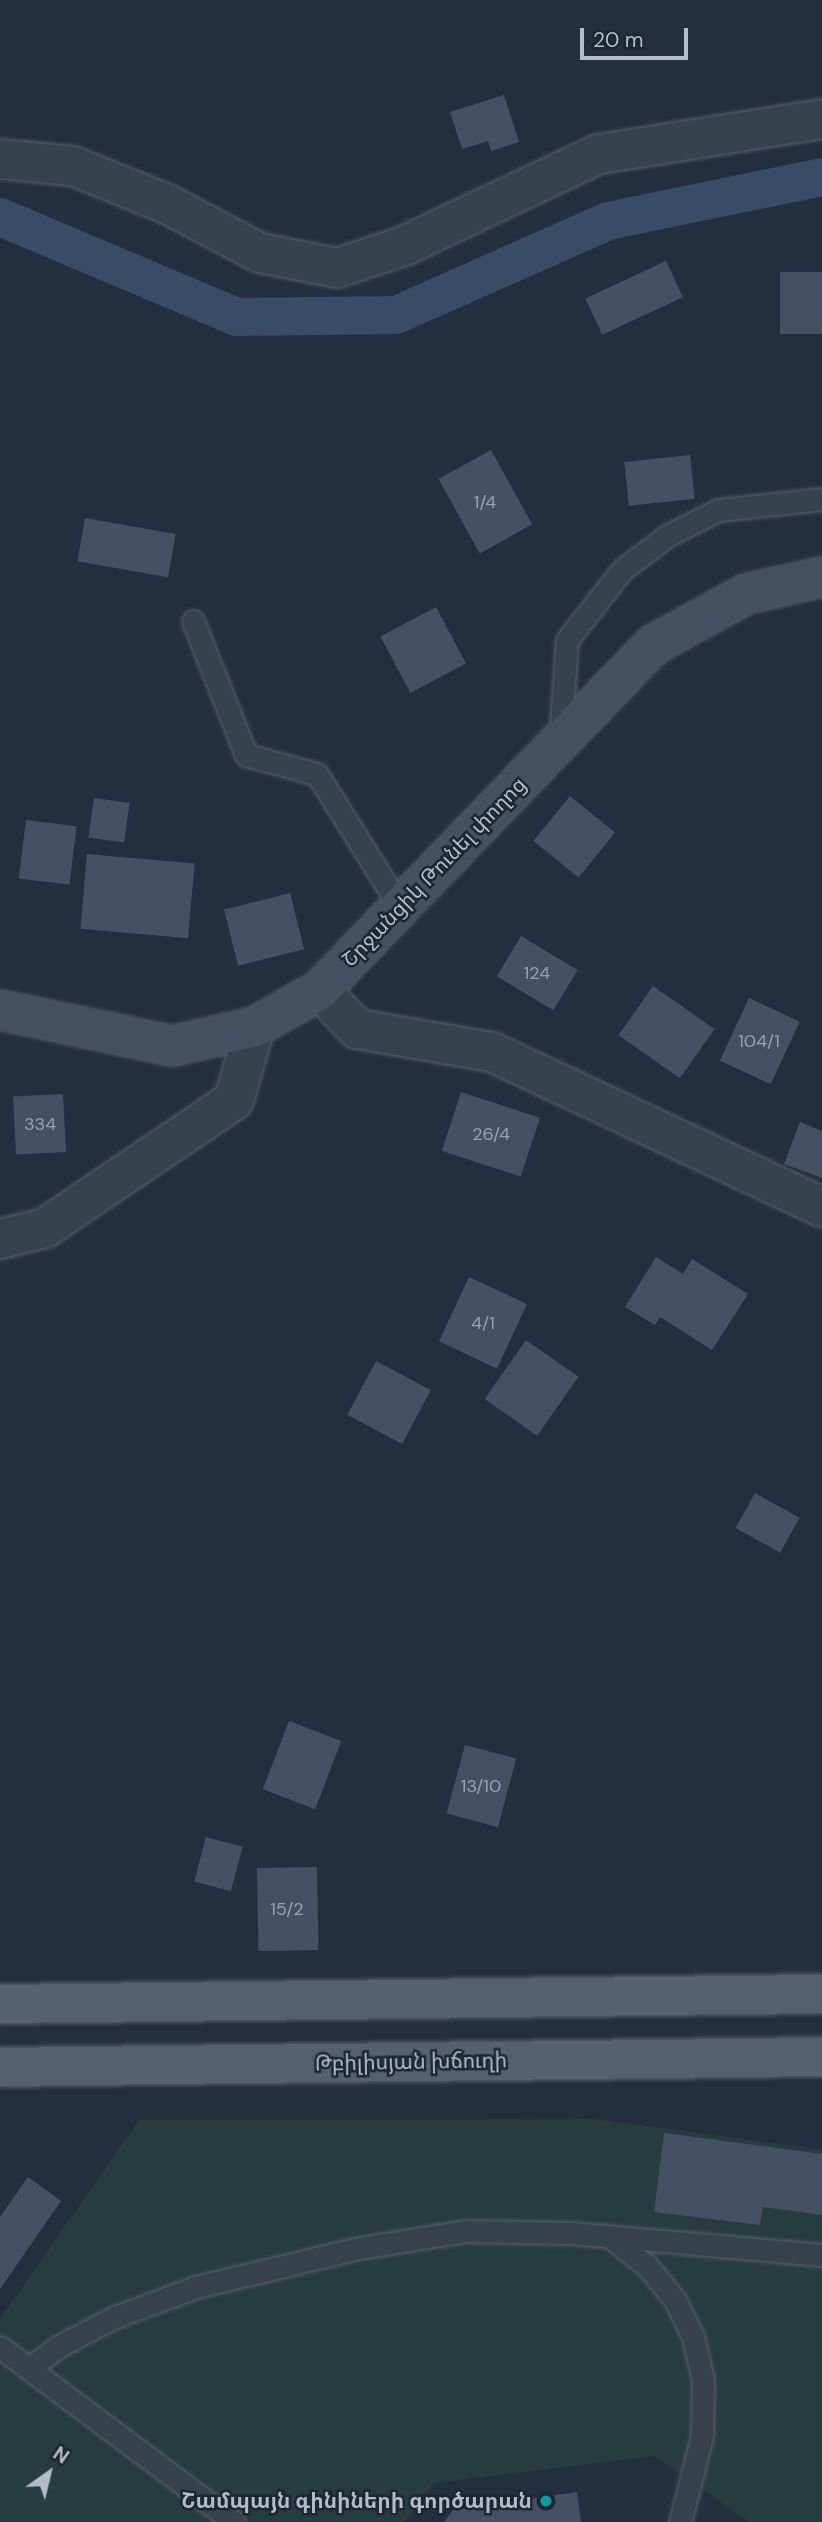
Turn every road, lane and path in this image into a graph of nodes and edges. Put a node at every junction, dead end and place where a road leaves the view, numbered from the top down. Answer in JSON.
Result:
{"nodes":[{"id":1,"x":822,"y":119,"type":"edge"},
{"id":2,"x":0,"y":159,"type":"edge"},
{"id":3,"x":822,"y":499,"type":"edge"},
{"id":4,"x":822,"y":577,"type":"edge"},
{"id":5,"x":193,"y":621,"type":"dead end"},
{"id":6,"x":560,"y":742,"type":"junction"},
{"id":7,"x":400,"y":907,"type":"junction"},
{"id":8,"x":320,"y":990,"type":"junction"},
{"id":9,"x":0,"y":1010,"type":"edge"},
{"id":10,"x":255,"y":1027,"type":"junction"},
{"id":11,"x":822,"y":1207,"type":"edge"},
{"id":12,"x":0,"y":1239,"type":"edge"},
{"id":13,"x":822,"y":1994,"type":"edge"},
{"id":14,"x":0,"y":2004,"type":"edge"},
{"id":15,"x":822,"y":2057,"type":"edge"},
{"id":16,"x":0,"y":2067,"type":"edge"},
{"id":17,"x":610,"y":2236,"type":"junction"},
{"id":18,"x":822,"y":2255,"type":"edge"},
{"id":19,"x":0,"y":2347,"type":"edge"},
{"id":20,"x":29,"y":2368,"type":"junction"},
{"id":21,"x":234,"y":2522,"type":"edge"},
{"id":22,"x":680,"y":2522,"type":"edge"}],
"edges":[{"from":1,"to":2,"type":"street"},
{"from":3,"to":6,"type":"lane"},
{"from":4,"to":6,"type":"street","name":"Շրջանցիկ Թունել փողոց"},
{"from":5,"to":7,"type":"lane"},
{"from":6,"to":7,"type":"street","name":"Շրջանցիկ Թունել փողոց"},
{"from":7,"to":8,"type":"street","name":"Շրջանցիկ Թունել փողոց"},
{"from":8,"to":10,"type":"street","name":"Շրջանցիկ Թունել փողոց"},
{"from":8,"to":11,"type":"street"},
{"from":9,"to":10,"type":"street","name":"Շրջանցիկ Թունել փողոց"},
{"from":10,"to":12,"type":"street"},
{"from":13,"to":14,"type":"main road"},
{"from":15,"to":16,"type":"main road","name":"Թբիլիսյան խճուղի"},
{"from":17,"to":18,"type":"lane"},
{"from":17,"to":20,"type":"lane"},
{"from":17,"to":22,"type":"lane"},
{"from":19,"to":20,"type":"lane"},
{"from":20,"to":21,"type":"lane"}]}
